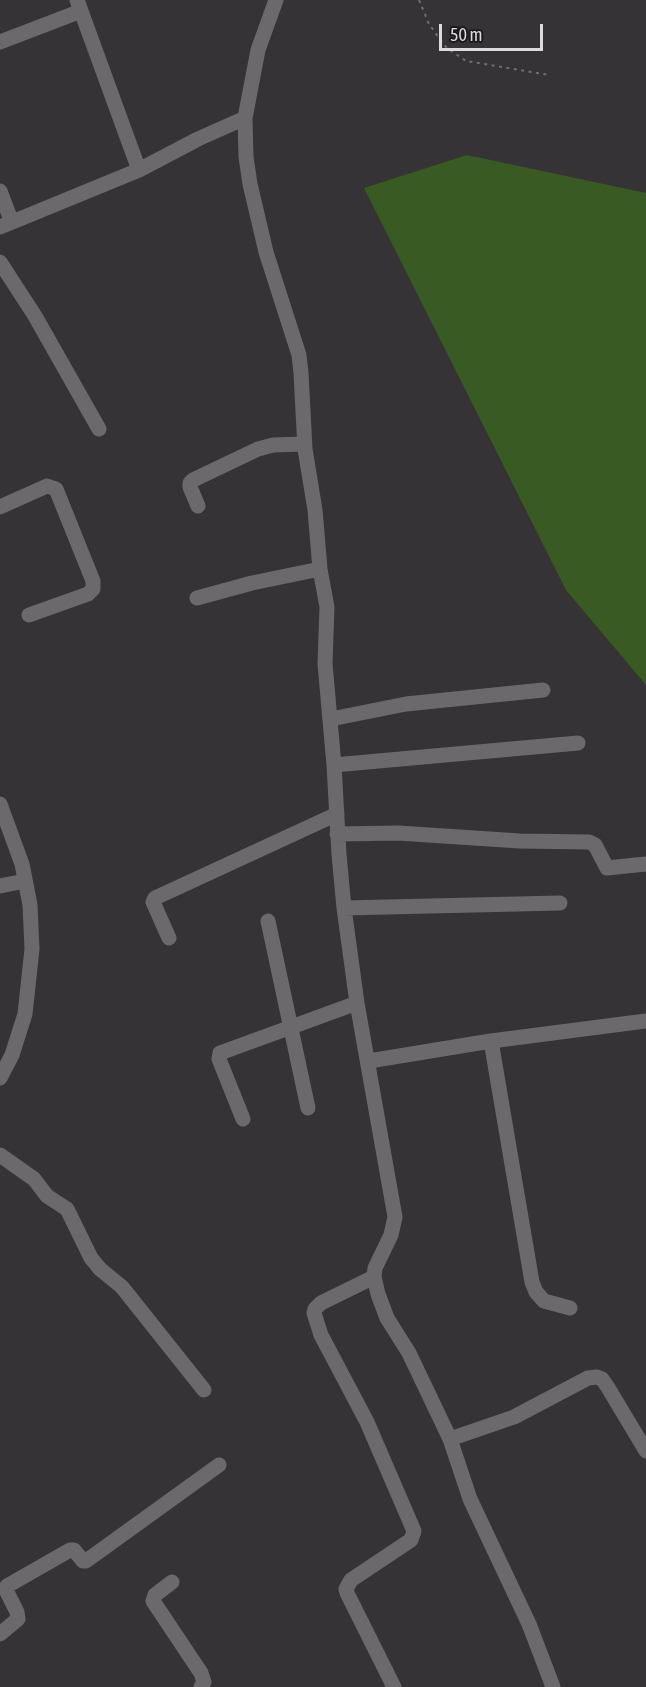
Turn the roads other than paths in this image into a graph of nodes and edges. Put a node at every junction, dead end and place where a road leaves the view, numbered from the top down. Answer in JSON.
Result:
{"nodes":[{"id":1,"x":276,"y":0,"type":"edge"},
{"id":2,"x":79,"y":6,"type":"edge"},
{"id":3,"x":0,"y":42,"type":"edge"},
{"id":4,"x":245,"y":118,"type":"junction"},
{"id":5,"x":139,"y":170,"type":"junction"},
{"id":6,"x":0,"y":190,"type":"edge"},
{"id":7,"x":6,"y":224,"type":"edge"},
{"id":8,"x":0,"y":262,"type":"edge"},
{"id":9,"x":99,"y":429,"type":"dead end"},
{"id":10,"x":304,"y":444,"type":"junction"},
{"id":11,"x":198,"y":506,"type":"dead end"},
{"id":12,"x":0,"y":507,"type":"edge"},
{"id":13,"x":320,"y":569,"type":"junction"},
{"id":14,"x":197,"y":598,"type":"dead end"},
{"id":15,"x":29,"y":615,"type":"dead end"},
{"id":16,"x":543,"y":690,"type":"dead end"},
{"id":17,"x":331,"y":719,"type":"junction"},
{"id":18,"x":578,"y":743,"type":"dead end"},
{"id":19,"x":334,"y":765,"type":"junction"},
{"id":20,"x":0,"y":804,"type":"edge"},
{"id":21,"x":337,"y":814,"type":"junction"},
{"id":22,"x":337,"y":834,"type":"junction"},
{"id":23,"x":646,"y":864,"type":"edge"},
{"id":24,"x":25,"y":882,"type":"junction"},
{"id":25,"x":0,"y":886,"type":"edge"},
{"id":26,"x":560,"y":903,"type":"dead end"},
{"id":27,"x":344,"y":908,"type":"junction"},
{"id":28,"x":268,"y":921,"type":"dead end"},
{"id":29,"x":169,"y":938,"type":"dead end"},
{"id":30,"x":357,"y":1004,"type":"junction"},
{"id":31,"x":646,"y":1021,"type":"edge"},
{"id":32,"x":291,"y":1027,"type":"junction"},
{"id":33,"x":491,"y":1041,"type":"junction"},
{"id":34,"x":369,"y":1061,"type":"junction"},
{"id":35,"x":0,"y":1078,"type":"edge"},
{"id":36,"x":308,"y":1108,"type":"dead end"},
{"id":37,"x":243,"y":1119,"type":"dead end"},
{"id":38,"x":0,"y":1155,"type":"edge"},
{"id":39,"x":374,"y":1277,"type":"junction"},
{"id":40,"x":570,"y":1308,"type":"dead end"},
{"id":41,"x":204,"y":1390,"type":"dead end"},
{"id":42,"x":450,"y":1439,"type":"junction"},
{"id":43,"x":646,"y":1451,"type":"edge"},
{"id":44,"x":219,"y":1465,"type":"dead end"},
{"id":45,"x":172,"y":1582,"type":"dead end"},
{"id":46,"x":0,"y":1634,"type":"edge"},
{"id":47,"x":201,"y":1687,"type":"edge"},
{"id":48,"x":394,"y":1687,"type":"edge"},
{"id":49,"x":553,"y":1687,"type":"edge"}],
"edges":[{"from":1,"to":4,"type":"street"},
{"from":2,"to":3,"type":"street"},
{"from":2,"to":5,"type":"street"},
{"from":4,"to":5,"type":"street"},
{"from":4,"to":10,"type":"street"},
{"from":5,"to":7,"type":"street"},
{"from":6,"to":7,"type":"street"},
{"from":8,"to":9,"type":"street"},
{"from":10,"to":11,"type":"street"},
{"from":10,"to":13,"type":"street"},
{"from":12,"to":15,"type":"street"},
{"from":13,"to":14,"type":"street"},
{"from":13,"to":17,"type":"street"},
{"from":16,"to":17,"type":"street"},
{"from":17,"to":19,"type":"street"},
{"from":18,"to":19,"type":"street"},
{"from":19,"to":21,"type":"street"},
{"from":20,"to":24,"type":"street"},
{"from":21,"to":22,"type":"street"},
{"from":21,"to":29,"type":"street"},
{"from":22,"to":23,"type":"street"},
{"from":22,"to":27,"type":"street"},
{"from":24,"to":25,"type":"street"},
{"from":24,"to":35,"type":"street"},
{"from":26,"to":27,"type":"street"},
{"from":27,"to":30,"type":"street"},
{"from":28,"to":32,"type":"street"},
{"from":30,"to":32,"type":"street"},
{"from":30,"to":34,"type":"street"},
{"from":31,"to":33,"type":"street"},
{"from":32,"to":36,"type":"street"},
{"from":32,"to":37,"type":"street"},
{"from":33,"to":34,"type":"street"},
{"from":33,"to":40,"type":"street"},
{"from":34,"to":39,"type":"street"},
{"from":38,"to":41,"type":"street"},
{"from":39,"to":42,"type":"street"},
{"from":39,"to":48,"type":"street"},
{"from":42,"to":43,"type":"street"},
{"from":42,"to":49,"type":"street"},
{"from":44,"to":46,"type":"street"},
{"from":45,"to":47,"type":"street"}]}
